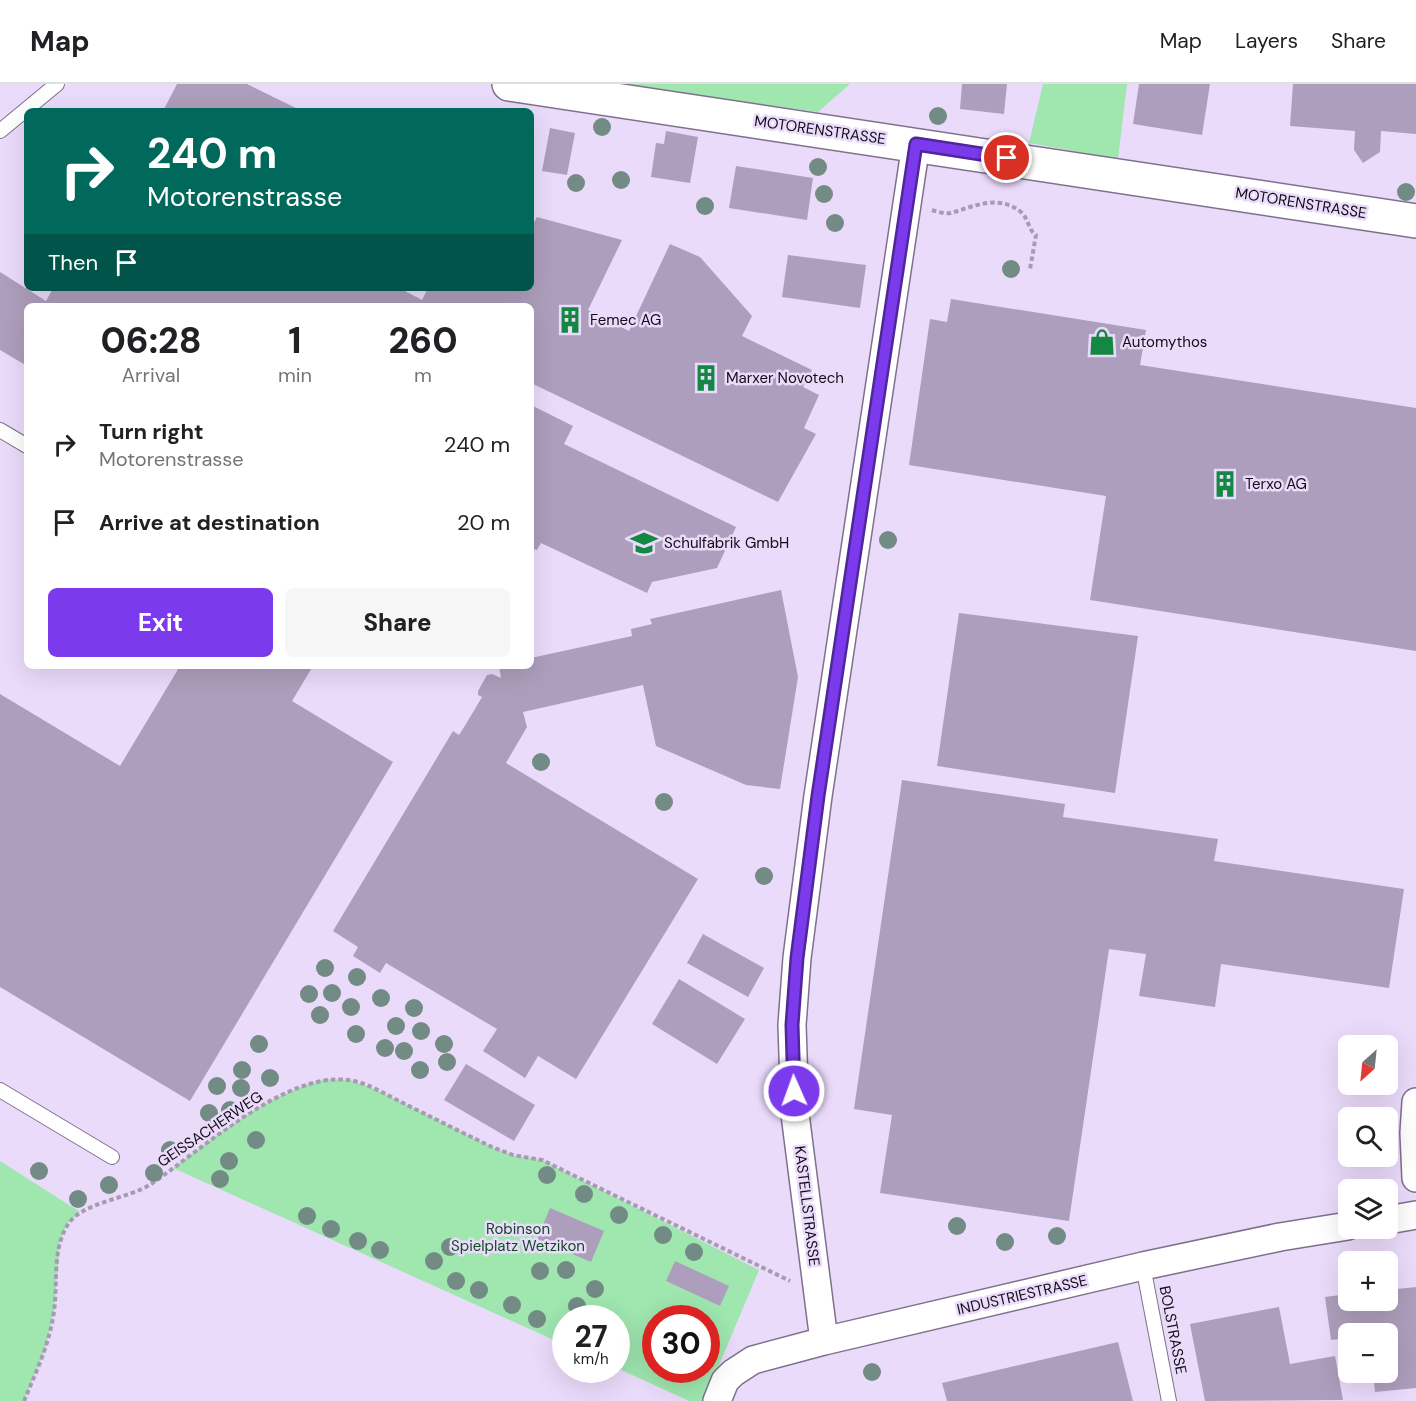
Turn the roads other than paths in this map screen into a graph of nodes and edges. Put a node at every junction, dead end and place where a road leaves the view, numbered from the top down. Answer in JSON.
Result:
{"nodes":[{"id":1,"x":57,"y":84,"type":"edge"},
{"id":2,"x":509,"y":84,"type":"edge"},
{"id":3,"x":28,"y":108,"type":"edge"},
{"id":4,"x":24,"y":111,"type":"edge"},
{"id":5,"x":0,"y":131,"type":"edge"},
{"id":6,"x":916,"y":144,"type":"junction"},
{"id":7,"x":1416,"y":221,"type":"edge"},
{"id":8,"x":0,"y":430,"type":"edge"},
{"id":9,"x":24,"y":444,"type":"edge"},
{"id":10,"x":0,"y":1090,"type":"edge"},
{"id":11,"x":1416,"y":1102,"type":"edge"},
{"id":12,"x":112,"y":1157,"type":"dead end"},
{"id":13,"x":1416,"y":1178,"type":"edge"},
{"id":14,"x":1416,"y":1215,"type":"edge"},
{"id":15,"x":1398,"y":1218,"type":"edge"},
{"id":16,"x":1338,"y":1228,"type":"edge"},
{"id":17,"x":1143,"y":1266,"type":"junction"},
{"id":18,"x":824,"y":1341,"type":"junction"},
{"id":19,"x":717,"y":1401,"type":"edge"},
{"id":20,"x":1169,"y":1401,"type":"edge"}],
"edges":[{"from":1,"to":3,"type":"lane"},
{"from":2,"to":6,"type":"street","name":"MOTORENSTRASSE"},
{"from":4,"to":5,"type":"lane"},
{"from":6,"to":7,"type":"street","name":"MOTORENSTRASSE"},
{"from":6,"to":18,"type":"street","name":"KASTELLSTRASSE"},
{"from":8,"to":9,"type":"lane"},
{"from":10,"to":12,"type":"lane"},
{"from":11,"to":13,"type":"street"},
{"from":14,"to":15,"type":"street"},
{"from":16,"to":17,"type":"street","name":"INDUSTRIESTRASSE"},
{"from":17,"to":18,"type":"street","name":"INDUSTRIESTRASSE"},
{"from":17,"to":20,"type":"lane","name":"BOLSTRASSE"},
{"from":18,"to":19,"type":"street","name":"INDUSTRIESTRASSE"}]}
